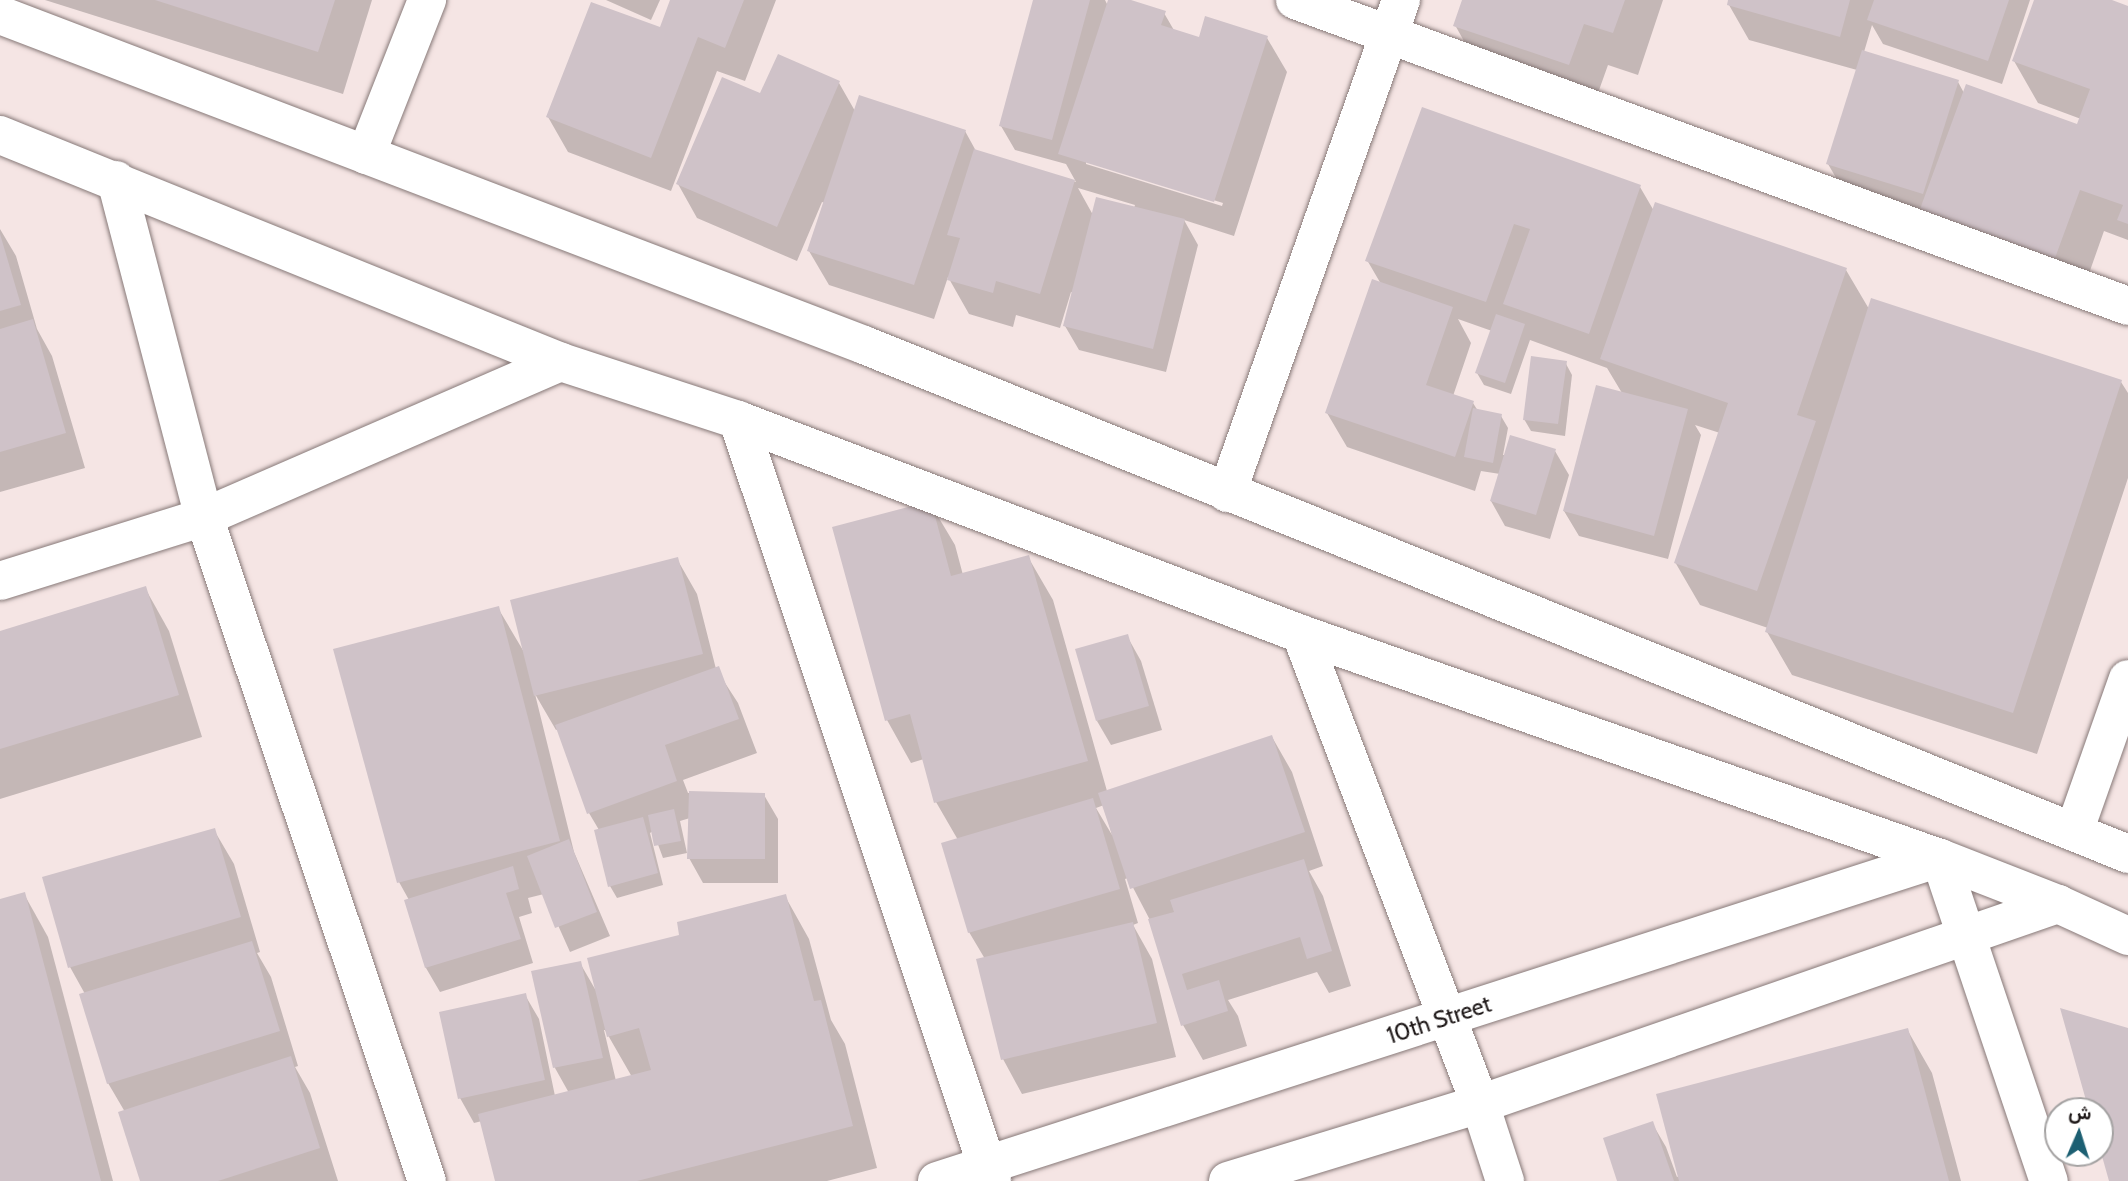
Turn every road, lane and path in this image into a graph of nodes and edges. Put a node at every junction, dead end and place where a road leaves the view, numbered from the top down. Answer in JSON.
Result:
{"nodes":[{"id":1,"x":427,"y":0,"type":"edge"},
{"id":2,"x":1295,"y":0,"type":"edge"},
{"id":3,"x":0,"y":15,"type":"edge"},
{"id":4,"x":1394,"y":17,"type":"edge"},
{"id":5,"x":0,"y":135,"type":"edge"},
{"id":6,"x":366,"y":155,"type":"junction"},
{"id":7,"x":116,"y":180,"type":"junction"},
{"id":8,"x":2128,"y":306,"type":"edge"},
{"id":9,"x":561,"y":362,"type":"junction"},
{"id":10,"x":738,"y":420,"type":"junction"},
{"id":11,"x":1227,"y":493,"type":"junction"},
{"id":12,"x":204,"y":517,"type":"junction"},
{"id":13,"x":0,"y":581,"type":"edge"},
{"id":14,"x":1301,"y":635,"type":"junction"},
{"id":15,"x":2128,"y":680,"type":"edge"},
{"id":16,"x":2074,"y":832,"type":"junction"},
{"id":17,"x":2128,"y":854,"type":"edge"},
{"id":18,"x":1940,"y":858,"type":"junction"},
{"id":19,"x":2058,"y":904,"type":"junction"},
{"id":20,"x":1966,"y":934,"type":"junction"},
{"id":21,"x":2128,"y":936,"type":"edge"},
{"id":22,"x":1447,"y":1017,"type":"junction"},
{"id":23,"x":1480,"y":1104,"type":"junction"},
{"id":24,"x":990,"y":1173,"type":"edge"},
{"id":25,"x":427,"y":1181,"type":"edge"},
{"id":26,"x":937,"y":1181,"type":"edge"},
{"id":27,"x":1228,"y":1181,"type":"edge"},
{"id":28,"x":1505,"y":1181,"type":"edge"},
{"id":29,"x":2049,"y":1181,"type":"edge"}],
"edges":[{"from":1,"to":6,"type":"street"},
{"from":2,"to":4,"type":"street"},
{"from":3,"to":6,"type":"street"},
{"from":4,"to":8,"type":"street"},
{"from":4,"to":11,"type":"street"},
{"from":5,"to":7,"type":"street"},
{"from":6,"to":11,"type":"street"},
{"from":7,"to":9,"type":"street"},
{"from":7,"to":12,"type":"street"},
{"from":9,"to":10,"type":"street"},
{"from":9,"to":12,"type":"street"},
{"from":10,"to":14,"type":"street"},
{"from":10,"to":24,"type":"street"},
{"from":11,"to":16,"type":"street"},
{"from":12,"to":13,"type":"street"},
{"from":12,"to":25,"type":"street"},
{"from":14,"to":18,"type":"street"},
{"from":14,"to":22,"type":"street"},
{"from":15,"to":16,"type":"street"},
{"from":16,"to":17,"type":"street"},
{"from":18,"to":19,"type":"street"},
{"from":18,"to":20,"type":"street"},
{"from":18,"to":22,"type":"street","name":"10th Street"},
{"from":19,"to":20,"type":"street"},
{"from":19,"to":21,"type":"street"},
{"from":20,"to":23,"type":"street"},
{"from":20,"to":29,"type":"street"},
{"from":22,"to":23,"type":"street"},
{"from":22,"to":24,"type":"street","name":"10th Street"},
{"from":23,"to":27,"type":"street"},
{"from":23,"to":28,"type":"street"},
{"from":24,"to":26,"type":"street","name":"10th Street"}]}
